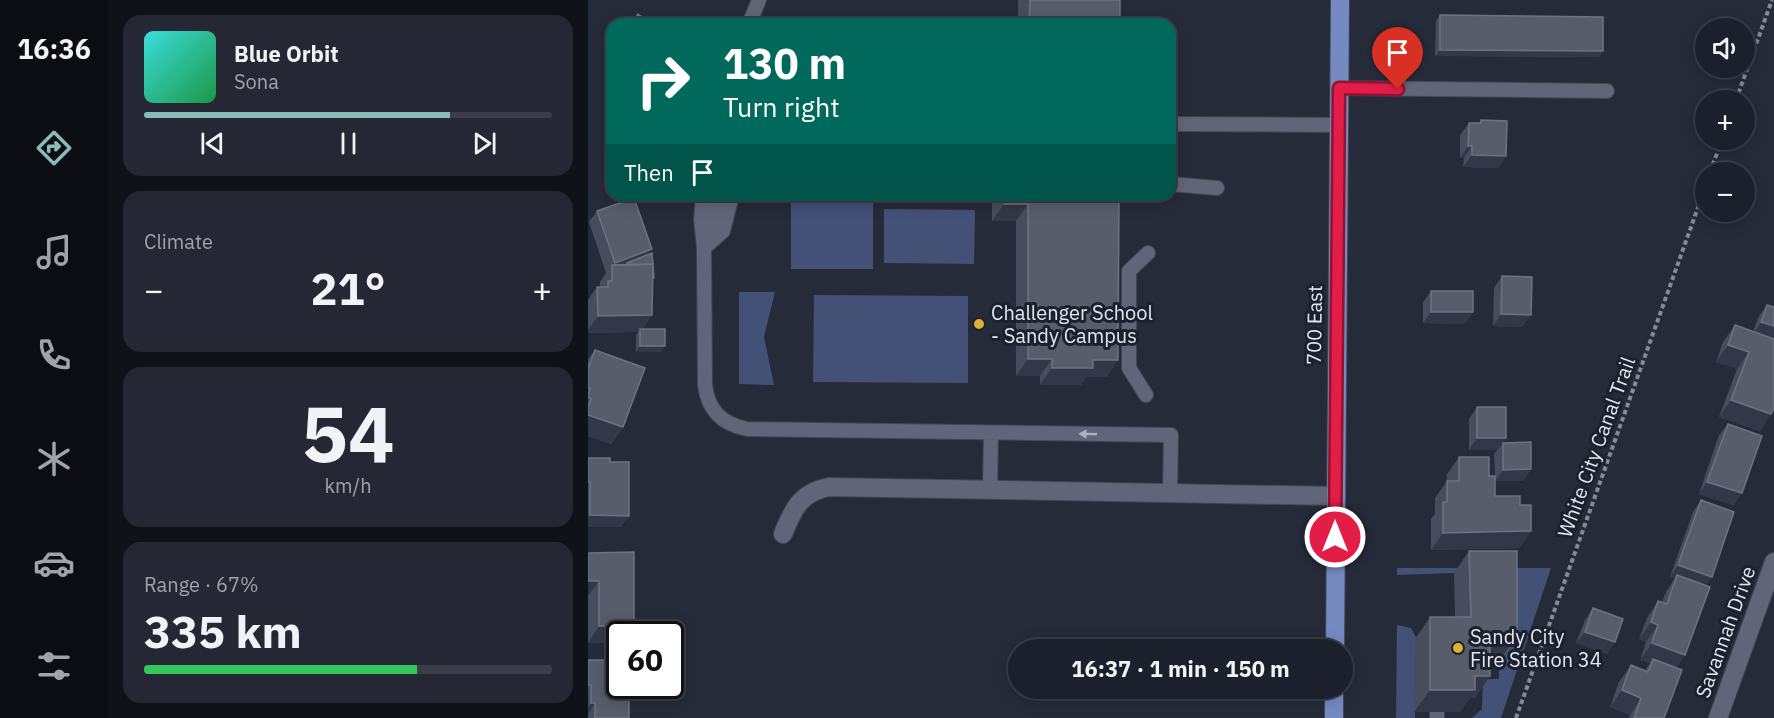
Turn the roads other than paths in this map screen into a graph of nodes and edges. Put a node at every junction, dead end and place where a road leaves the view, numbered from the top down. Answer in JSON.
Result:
{"nodes":[{"id":1,"x":759,"y":0,"type":"edge"},
{"id":2,"x":1340,"y":0,"type":"edge"},
{"id":3,"x":751,"y":18,"type":"edge"},
{"id":4,"x":1339,"y":88,"type":"junction"},
{"id":5,"x":1607,"y":91,"type":"dead end"},
{"id":6,"x":1176,"y":124,"type":"edge"},
{"id":7,"x":1339,"y":124,"type":"junction"},
{"id":8,"x":1176,"y":185,"type":"edge"},
{"id":9,"x":1217,"y":188,"type":"dead end"},
{"id":10,"x":702,"y":201,"type":"edge"},
{"id":11,"x":717,"y":201,"type":"edge"},
{"id":12,"x":730,"y":201,"type":"edge"},
{"id":13,"x":704,"y":248,"type":"junction"},
{"id":14,"x":1148,"y":253,"type":"dead end"},
{"id":15,"x":1146,"y":395,"type":"dead end"},
{"id":16,"x":991,"y":433,"type":"junction"},
{"id":17,"x":990,"y":490,"type":"junction"},
{"id":18,"x":1170,"y":493,"type":"junction"},
{"id":19,"x":1335,"y":496,"type":"junction"},
{"id":20,"x":783,"y":534,"type":"dead end"},
{"id":21,"x":1774,"y":562,"type":"edge"},
{"id":22,"x":1335,"y":639,"type":"edge"},
{"id":23,"x":1334,"y":699,"type":"edge"},
{"id":24,"x":1334,"y":718,"type":"edge"},
{"id":25,"x":1718,"y":718,"type":"edge"}],
"edges":[{"from":1,"to":3,"type":"lane"},
{"from":2,"to":4,"type":"main road","name":"700 East"},
{"from":4,"to":5,"type":"lane"},
{"from":4,"to":7,"type":"main road","name":"700 East"},
{"from":6,"to":7,"type":"lane"},
{"from":7,"to":19,"type":"main road","name":"700 East"},
{"from":8,"to":9,"type":"lane"},
{"from":10,"to":13,"type":"lane"},
{"from":11,"to":13,"type":"lane"},
{"from":12,"to":13,"type":"lane"},
{"from":13,"to":16,"type":"lane"},
{"from":14,"to":15,"type":"lane"},
{"from":16,"to":17,"type":"lane"},
{"from":18,"to":16,"type":"lane","one_way":true},
{"from":17,"to":18,"type":"street"},
{"from":17,"to":20,"type":"street"},
{"from":18,"to":19,"type":"street"},
{"from":19,"to":22,"type":"main road","name":"700 East"},
{"from":21,"to":25,"type":"street","name":"Savannah Drive"},
{"from":23,"to":24,"type":"main road"}]}
